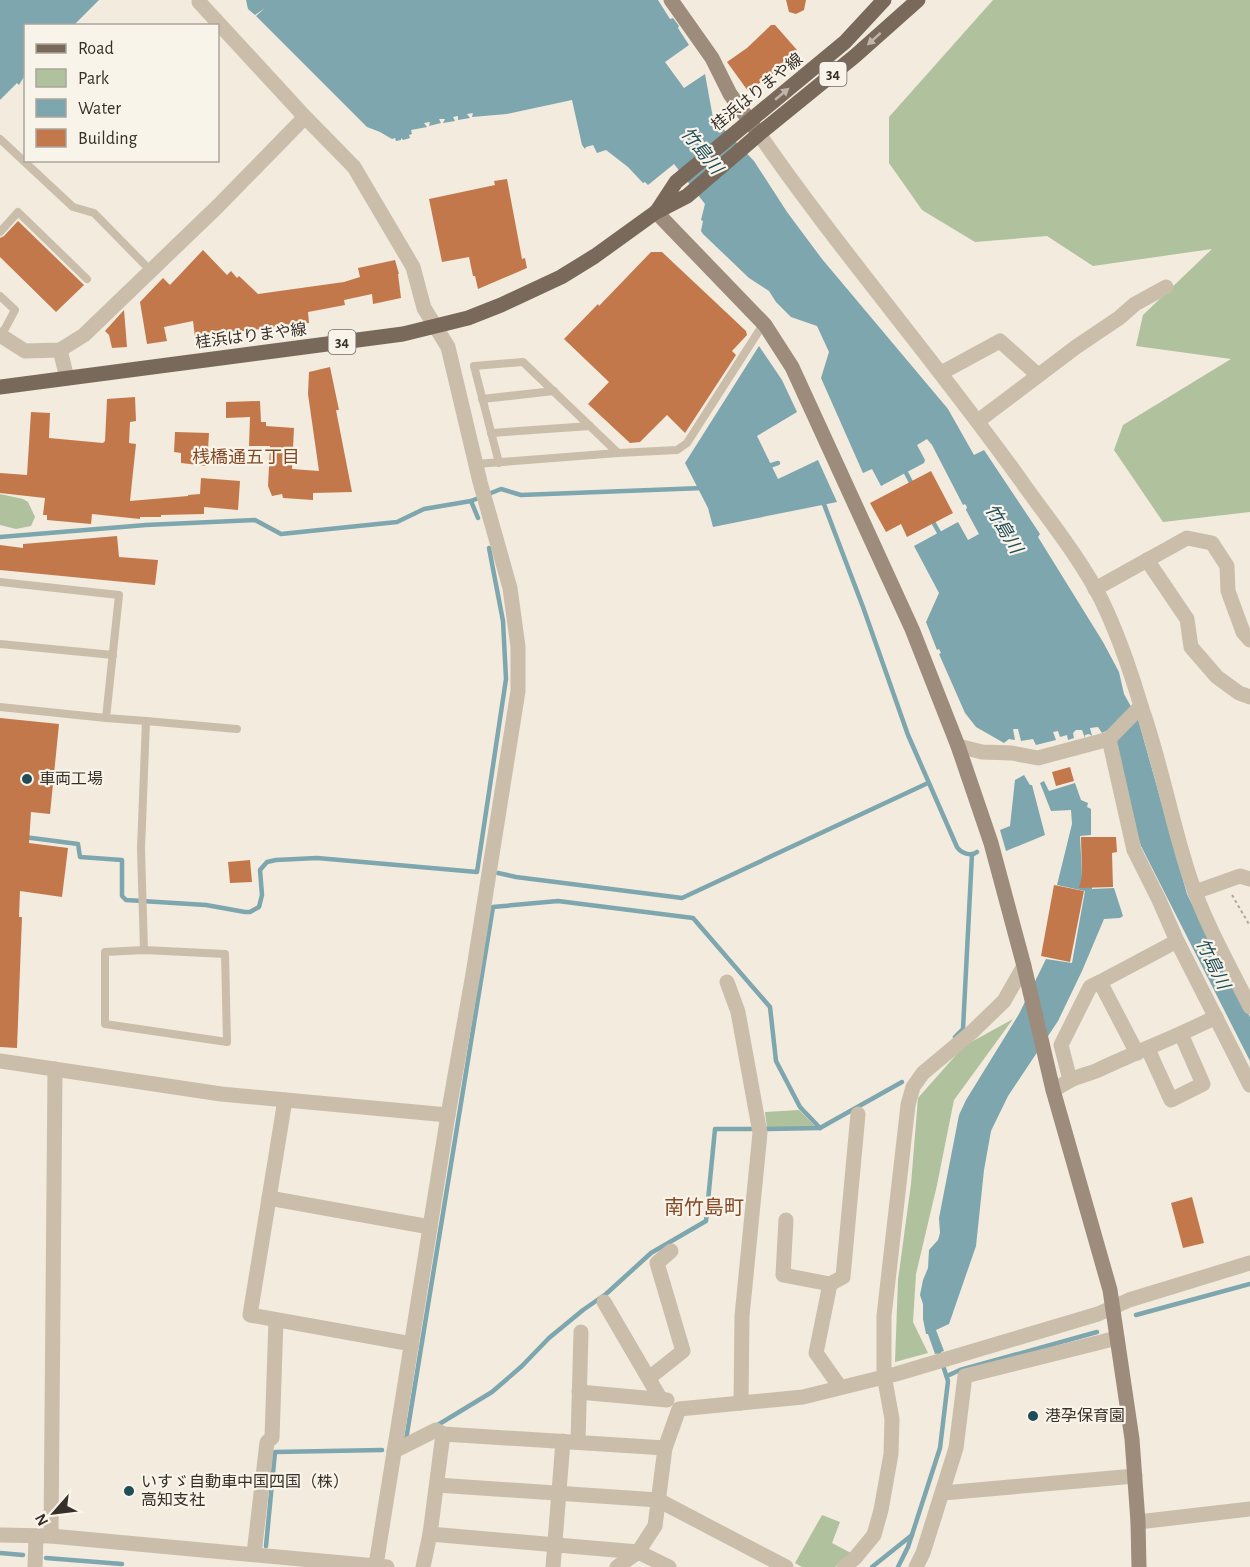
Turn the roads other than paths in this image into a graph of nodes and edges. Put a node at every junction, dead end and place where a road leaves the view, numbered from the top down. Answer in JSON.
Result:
{"nodes":[{"id":1,"x":671,"y":0,"type":"edge"},
{"id":2,"x":884,"y":0,"type":"edge"},
{"id":3,"x":918,"y":0,"type":"edge"},
{"id":4,"x":200,"y":2,"type":"dead end"},
{"id":5,"x":305,"y":117,"type":"junction"},
{"id":6,"x":754,"y":128,"type":"junction"},
{"id":7,"x":0,"y":139,"type":"edge"},
{"id":8,"x":24,"y":161,"type":"edge"},
{"id":9,"x":25,"y":162,"type":"edge"},
{"id":10,"x":656,"y":212,"type":"junction"},
{"id":11,"x":0,"y":232,"type":"edge"},
{"id":12,"x":151,"y":271,"type":"junction"},
{"id":13,"x":87,"y":279,"type":"dead end"},
{"id":14,"x":1166,"y":287,"type":"dead end"},
{"id":15,"x":0,"y":296,"type":"edge"},
{"id":16,"x":764,"y":323,"type":"junction"},
{"id":17,"x":435,"y":327,"type":"junction"},
{"id":18,"x":0,"y":336,"type":"edge"},
{"id":19,"x":60,"y":350,"type":"junction"},
{"id":20,"x":941,"y":373,"type":"junction"},
{"id":21,"x":1038,"y":375,"type":"junction"},
{"id":22,"x":67,"y":378,"type":"junction"},
{"id":23,"x":0,"y":387,"type":"edge"},
{"id":24,"x":554,"y":391,"type":"junction"},
{"id":25,"x":482,"y":399,"type":"junction"},
{"id":26,"x":978,"y":421,"type":"junction"},
{"id":27,"x":590,"y":426,"type":"junction"},
{"id":28,"x":491,"y":433,"type":"junction"},
{"id":29,"x":618,"y":453,"type":"junction"},
{"id":30,"x":499,"y":462,"type":"junction"},
{"id":31,"x":476,"y":464,"type":"junction"},
{"id":32,"x":1147,"y":560,"type":"junction"},
{"id":33,"x":0,"y":582,"type":"edge"},
{"id":34,"x":1095,"y":589,"type":"junction"},
{"id":35,"x":1250,"y":640,"type":"edge"},
{"id":36,"x":0,"y":644,"type":"edge"},
{"id":37,"x":113,"y":655,"type":"junction"},
{"id":38,"x":1250,"y":697,"type":"edge"},
{"id":39,"x":0,"y":707,"type":"edge"},
{"id":40,"x":1139,"y":707,"type":"junction"},
{"id":41,"x":106,"y":718,"type":"junction"},
{"id":42,"x":146,"y":721,"type":"junction"},
{"id":43,"x":237,"y":729,"type":"dead end"},
{"id":44,"x":1111,"y":737,"type":"junction"},
{"id":45,"x":958,"y":746,"type":"junction"},
{"id":46,"x":1250,"y":879,"type":"edge"},
{"id":47,"x":1195,"y":891,"type":"junction"},
{"id":48,"x":1177,"y":941,"type":"junction"},
{"id":49,"x":144,"y":950,"type":"junction"},
{"id":50,"x":1025,"y":970,"type":"junction"},
{"id":51,"x":727,"y":982,"type":"dead end"},
{"id":52,"x":1100,"y":982,"type":"junction"},
{"id":53,"x":1250,"y":1007,"type":"edge"},
{"id":54,"x":1216,"y":1017,"type":"junction"},
{"id":55,"x":1181,"y":1034,"type":"junction"},
{"id":56,"x":1143,"y":1051,"type":"junction"},
{"id":57,"x":0,"y":1061,"type":"edge"},
{"id":58,"x":55,"y":1069,"type":"junction"},
{"id":59,"x":1070,"y":1080,"type":"junction"},
{"id":60,"x":1250,"y":1085,"type":"edge"},
{"id":61,"x":1053,"y":1090,"type":"junction"},
{"id":62,"x":285,"y":1100,"type":"junction"},
{"id":63,"x":858,"y":1114,"type":"dead end"},
{"id":64,"x":448,"y":1115,"type":"junction"},
{"id":65,"x":269,"y":1198,"type":"junction"},
{"id":66,"x":786,"y":1220,"type":"dead end"},
{"id":67,"x":430,"y":1227,"type":"junction"},
{"id":68,"x":671,"y":1251,"type":"dead end"},
{"id":69,"x":1250,"y":1263,"type":"edge"},
{"id":70,"x":830,"y":1284,"type":"junction"},
{"id":71,"x":604,"y":1302,"type":"dead end"},
{"id":72,"x":1112,"y":1307,"type":"junction"},
{"id":73,"x":276,"y":1320,"type":"junction"},
{"id":74,"x":581,"y":1332,"type":"dead end"},
{"id":75,"x":1118,"y":1338,"type":"junction"},
{"id":76,"x":412,"y":1344,"type":"junction"},
{"id":77,"x":890,"y":1375,"type":"junction"},
{"id":78,"x":649,"y":1378,"type":"junction"},
{"id":79,"x":840,"y":1387,"type":"junction"},
{"id":80,"x":579,"y":1392,"type":"junction"},
{"id":81,"x":660,"y":1398,"type":"junction"},
{"id":82,"x":741,"y":1403,"type":"junction"},
{"id":83,"x":679,"y":1409,"type":"junction"},
{"id":84,"x":443,"y":1434,"type":"junction"},
{"id":85,"x":562,"y":1441,"type":"junction"},
{"id":86,"x":578,"y":1442,"type":"junction"},
{"id":87,"x":665,"y":1448,"type":"junction"},
{"id":88,"x":394,"y":1451,"type":"junction"},
{"id":89,"x":1135,"y":1476,"type":"junction"},
{"id":90,"x":436,"y":1485,"type":"junction"},
{"id":91,"x":559,"y":1493,"type":"junction"},
{"id":92,"x":943,"y":1493,"type":"junction"},
{"id":93,"x":658,"y":1500,"type":"junction"},
{"id":94,"x":1250,"y":1509,"type":"edge"},
{"id":95,"x":1138,"y":1522,"type":"junction"},
{"id":96,"x":430,"y":1534,"type":"junction"},
{"id":97,"x":0,"y":1535,"type":"edge"},
{"id":98,"x":43,"y":1536,"type":"junction"},
{"id":99,"x":555,"y":1545,"type":"junction"},
{"id":100,"x":638,"y":1552,"type":"junction"},
{"id":101,"x":254,"y":1554,"type":"junction"},
{"id":102,"x":382,"y":1566,"type":"edge"},
{"id":103,"x":35,"y":1567,"type":"edge"},
{"id":104,"x":423,"y":1567,"type":"edge"},
{"id":105,"x":553,"y":1567,"type":"edge"},
{"id":106,"x":617,"y":1567,"type":"edge"},
{"id":107,"x":669,"y":1567,"type":"edge"},
{"id":108,"x":786,"y":1567,"type":"edge"},
{"id":109,"x":844,"y":1567,"type":"edge"},
{"id":110,"x":915,"y":1567,"type":"edge"},
{"id":111,"x":1139,"y":1567,"type":"edge"}],
"edges":[{"from":1,"to":6,"type":"street"},
{"from":6,"to":2,"type":"main road","name":"桂浜はりまや線","number":"34","one_way":true},
{"from":3,"to":6,"type":"main road","name":"桂浜はりまや線","number":"34","one_way":true},
{"from":4,"to":5,"type":"street"},
{"from":5,"to":12,"type":"street"},
{"from":5,"to":17,"type":"street"},
{"from":6,"to":10,"type":"main road","name":"桂浜はりまや線","number":"34"},
{"from":6,"to":10,"type":"main road","name":"桂浜はりまや線","number":"34"},
{"from":6,"to":20,"type":"street"},
{"from":7,"to":8,"type":"lane"},
{"from":9,"to":12,"type":"lane"},
{"from":10,"to":16,"type":"street"},
{"from":10,"to":17,"type":"main road","name":"桂浜はりまや線","number":"34"},
{"from":11,"to":13,"type":"lane"},
{"from":12,"to":19,"type":"street"},
{"from":14,"to":21,"type":"street"},
{"from":15,"to":18,"type":"lane"},
{"from":16,"to":29,"type":"lane"},
{"from":16,"to":45,"type":"street"},
{"from":17,"to":22,"type":"main road","name":"桂浜はりまや線","number":"34"},
{"from":17,"to":31,"type":"street"},
{"from":18,"to":19,"type":"street"},
{"from":19,"to":22,"type":"street"},
{"from":20,"to":21,"type":"street"},
{"from":20,"to":26,"type":"street"},
{"from":21,"to":26,"type":"street"},
{"from":22,"to":23,"type":"main road","name":"桂浜はりまや線","number":"34"},
{"from":24,"to":25,"type":"lane"},
{"from":24,"to":25,"type":"lane"},
{"from":24,"to":27,"type":"lane"},
{"from":25,"to":28,"type":"lane"},
{"from":26,"to":34,"type":"street"},
{"from":27,"to":28,"type":"lane"},
{"from":27,"to":29,"type":"lane"},
{"from":28,"to":30,"type":"lane"},
{"from":29,"to":30,"type":"lane"},
{"from":30,"to":31,"type":"lane"},
{"from":31,"to":64,"type":"street"},
{"from":32,"to":34,"type":"street"},
{"from":32,"to":35,"type":"street"},
{"from":32,"to":38,"type":"street"},
{"from":33,"to":37,"type":"lane"},
{"from":34,"to":40,"type":"street"},
{"from":36,"to":37,"type":"lane"},
{"from":37,"to":41,"type":"lane"},
{"from":39,"to":41,"type":"lane"},
{"from":40,"to":44,"type":"street"},
{"from":40,"to":47,"type":"street"},
{"from":41,"to":42,"type":"lane"},
{"from":42,"to":43,"type":"lane"},
{"from":42,"to":49,"type":"lane"},
{"from":44,"to":45,"type":"street"},
{"from":44,"to":48,"type":"street"},
{"from":45,"to":50,"type":"street"},
{"from":46,"to":47,"type":"street"},
{"from":47,"to":53,"type":"street"},
{"from":48,"to":52,"type":"street"},
{"from":48,"to":54,"type":"street"},
{"from":49,"to":49,"type":"lane"},
{"from":50,"to":61,"type":"street"},
{"from":50,"to":77,"type":"street"},
{"from":51,"to":82,"type":"street"},
{"from":52,"to":56,"type":"street"},
{"from":52,"to":59,"type":"street"},
{"from":54,"to":55,"type":"street"},
{"from":54,"to":60,"type":"street"},
{"from":55,"to":56,"type":"street"},
{"from":55,"to":56,"type":"street"},
{"from":56,"to":59,"type":"street"},
{"from":57,"to":58,"type":"street"},
{"from":58,"to":62,"type":"street"},
{"from":58,"to":98,"type":"street"},
{"from":59,"to":61,"type":"street"},
{"from":61,"to":72,"type":"street"},
{"from":62,"to":64,"type":"street"},
{"from":62,"to":65,"type":"street"},
{"from":63,"to":70,"type":"street"},
{"from":64,"to":67,"type":"street"},
{"from":65,"to":67,"type":"street"},
{"from":65,"to":73,"type":"street"},
{"from":66,"to":70,"type":"street"},
{"from":67,"to":76,"type":"street"},
{"from":68,"to":78,"type":"street"},
{"from":69,"to":72,"type":"street"},
{"from":70,"to":79,"type":"street"},
{"from":71,"to":78,"type":"street"},
{"from":72,"to":75,"type":"street"},
{"from":72,"to":77,"type":"street"},
{"from":73,"to":76,"type":"street"},
{"from":73,"to":101,"type":"street"},
{"from":74,"to":80,"type":"street"},
{"from":75,"to":89,"type":"street"},
{"from":75,"to":92,"type":"street"},
{"from":76,"to":88,"type":"street"},
{"from":77,"to":79,"type":"street"},
{"from":77,"to":109,"type":"street"},
{"from":78,"to":81,"type":"street"},
{"from":79,"to":82,"type":"street"},
{"from":80,"to":81,"type":"street"},
{"from":80,"to":86,"type":"street"},
{"from":81,"to":83,"type":"street"},
{"from":82,"to":83,"type":"street"},
{"from":83,"to":87,"type":"street"},
{"from":84,"to":85,"type":"street"},
{"from":84,"to":88,"type":"street"},
{"from":84,"to":90,"type":"street"},
{"from":85,"to":86,"type":"street"},
{"from":85,"to":91,"type":"street"},
{"from":86,"to":87,"type":"street"},
{"from":87,"to":93,"type":"street"},
{"from":88,"to":102,"type":"street"},
{"from":89,"to":92,"type":"street"},
{"from":89,"to":95,"type":"street"},
{"from":90,"to":91,"type":"street"},
{"from":90,"to":96,"type":"street"},
{"from":91,"to":93,"type":"street"},
{"from":91,"to":99,"type":"street"},
{"from":92,"to":110,"type":"street"},
{"from":93,"to":100,"type":"street"},
{"from":93,"to":108,"type":"street"},
{"from":94,"to":95,"type":"street"},
{"from":95,"to":111,"type":"street"},
{"from":96,"to":99,"type":"street"},
{"from":96,"to":104,"type":"street"},
{"from":97,"to":98,"type":"street"},
{"from":98,"to":101,"type":"street"},
{"from":98,"to":103,"type":"street"},
{"from":99,"to":100,"type":"street"},
{"from":99,"to":105,"type":"street"},
{"from":100,"to":106,"type":"street"},
{"from":100,"to":107,"type":"street"},
{"from":101,"to":102,"type":"street"}]}
